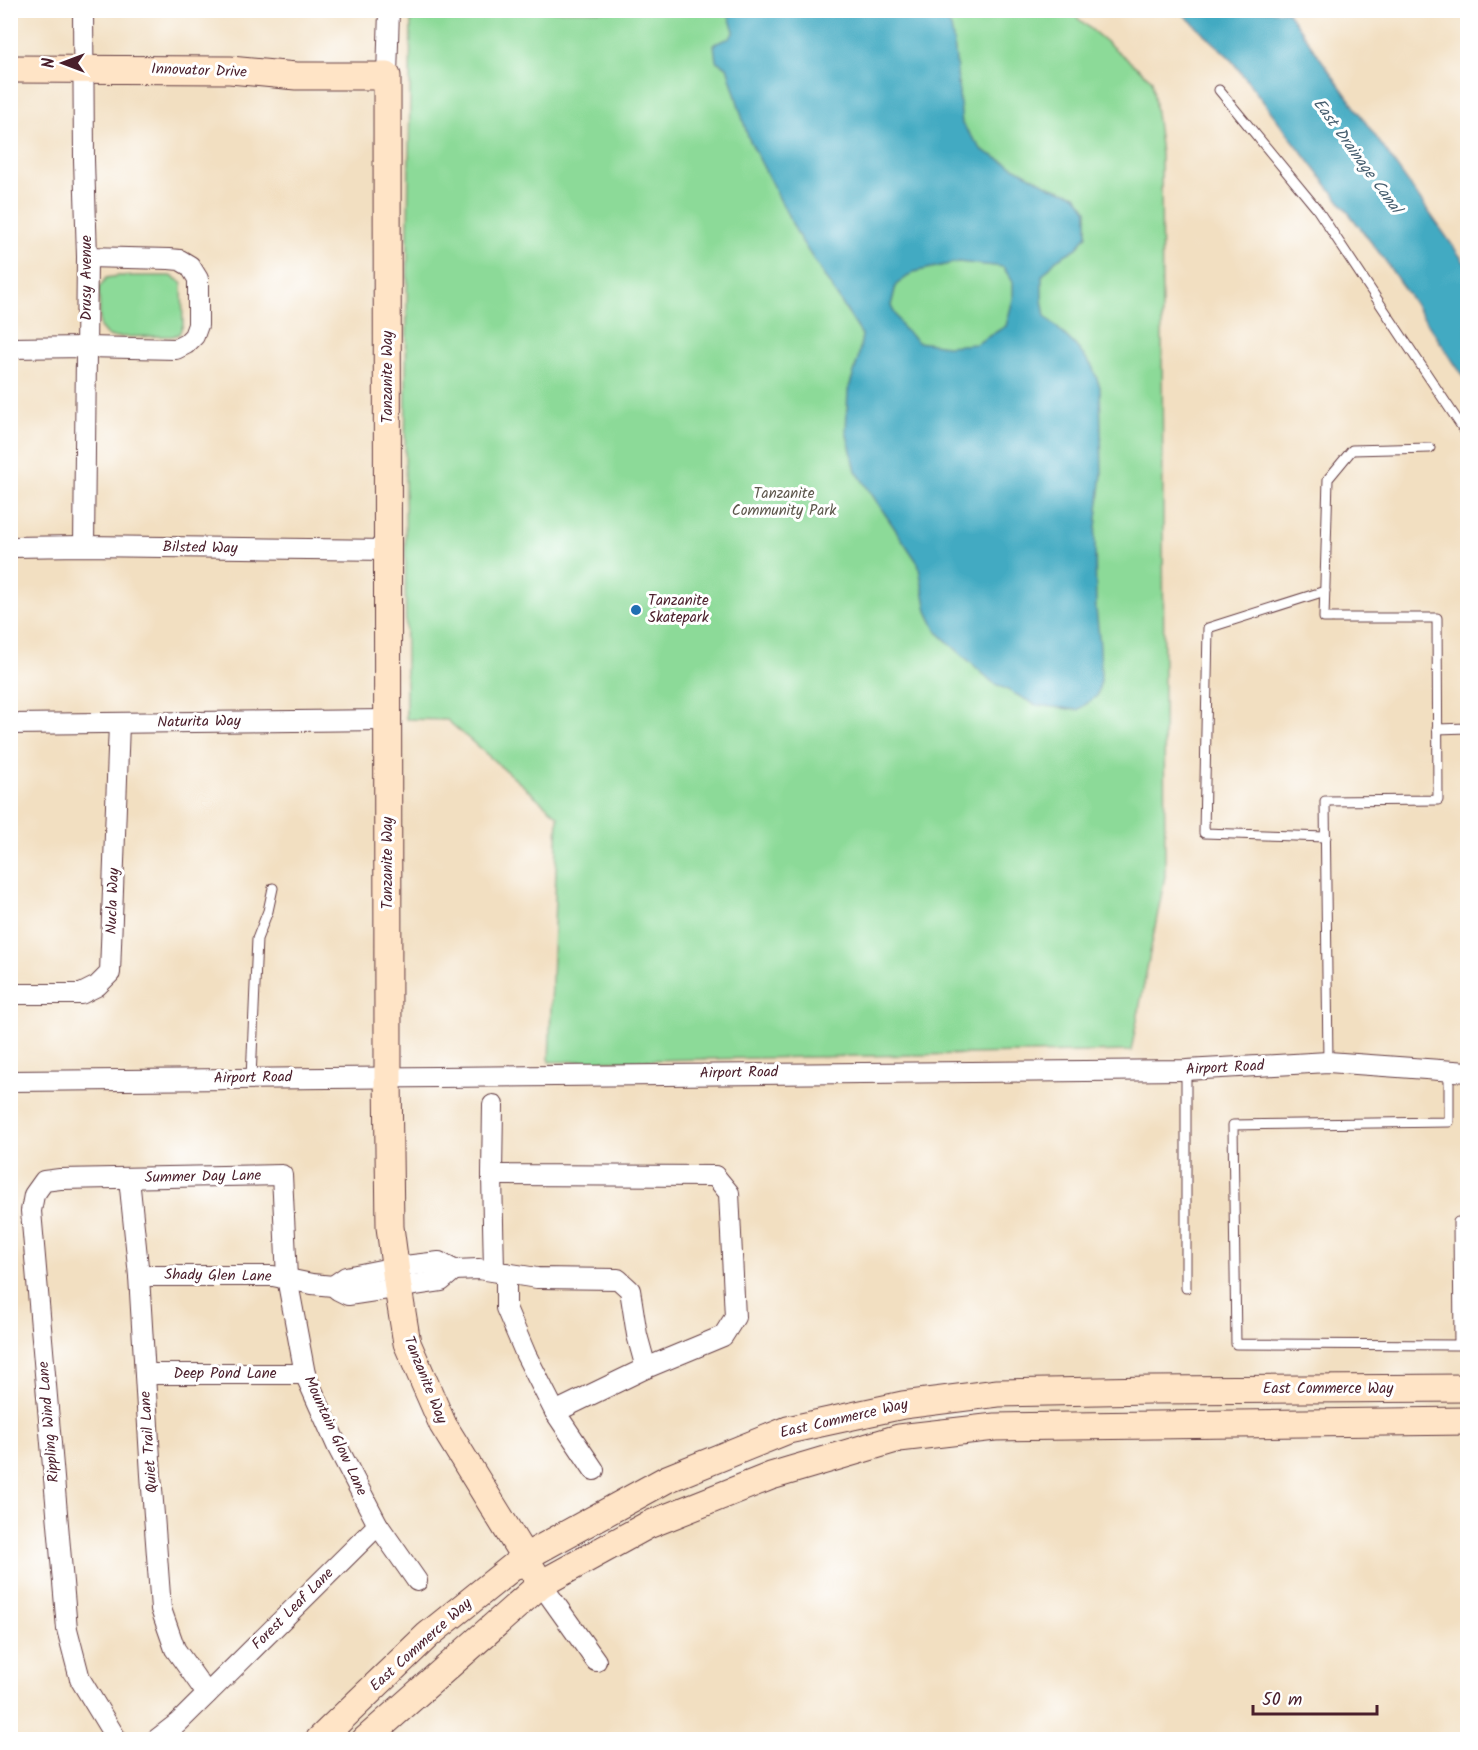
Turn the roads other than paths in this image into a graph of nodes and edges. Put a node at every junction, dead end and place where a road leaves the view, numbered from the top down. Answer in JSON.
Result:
{"nodes":[{"id":1,"x":83,"y":10,"type":"edge"},
{"id":2,"x":389,"y":10,"type":"edge"},
{"id":3,"x":10,"y":69,"type":"edge"},
{"id":4,"x":83,"y":69,"type":"junction"},
{"id":5,"x":387,"y":76,"type":"junction"},
{"id":6,"x":1219,"y":90,"type":"dead end"},
{"id":7,"x":87,"y":257,"type":"junction"},
{"id":8,"x":87,"y":347,"type":"junction"},
{"id":9,"x":10,"y":348,"type":"edge"},
{"id":10,"x":1467,"y":436,"type":"edge"},
{"id":11,"x":1430,"y":448,"type":"dead end"},
{"id":12,"x":84,"y":546,"type":"junction"},
{"id":13,"x":10,"y":547,"type":"edge"},
{"id":14,"x":389,"y":550,"type":"junction"},
{"id":15,"x":1325,"y":591,"type":"junction"},
{"id":16,"x":388,"y":720,"type":"junction"},
{"id":17,"x":119,"y":723,"type":"junction"},
{"id":18,"x":10,"y":724,"type":"edge"},
{"id":19,"x":1437,"y":729,"type":"junction"},
{"id":20,"x":1467,"y":729,"type":"edge"},
{"id":21,"x":1326,"y":837,"type":"junction"},
{"id":22,"x":273,"y":888,"type":"dead end"},
{"id":23,"x":10,"y":994,"type":"edge"},
{"id":24,"x":1328,"y":1062,"type":"junction"},
{"id":25,"x":1186,"y":1070,"type":"junction"},
{"id":26,"x":1458,"y":1072,"type":"edge"},
{"id":27,"x":388,"y":1077,"type":"junction"},
{"id":28,"x":251,"y":1078,"type":"junction"},
{"id":29,"x":10,"y":1081,"type":"edge"},
{"id":30,"x":493,"y":1105,"type":"dead end"},
{"id":31,"x":492,"y":1175,"type":"junction"},
{"id":32,"x":129,"y":1178,"type":"junction"},
{"id":33,"x":1458,"y":1222,"type":"dead end"},
{"id":34,"x":500,"y":1272,"type":"junction"},
{"id":35,"x":139,"y":1276,"type":"junction"},
{"id":36,"x":397,"y":1277,"type":"junction"},
{"id":37,"x":287,"y":1278,"type":"junction"},
{"id":38,"x":1186,"y":1288,"type":"dead end"},
{"id":39,"x":646,"y":1368,"type":"junction"},
{"id":40,"x":145,"y":1374,"type":"junction"},
{"id":41,"x":305,"y":1374,"type":"junction"},
{"id":42,"x":1467,"y":1388,"type":"edge"},
{"id":43,"x":555,"y":1412,"type":"junction"},
{"id":44,"x":1467,"y":1421,"type":"edge"},
{"id":45,"x":594,"y":1470,"type":"dead end"},
{"id":46,"x":378,"y":1525,"type":"junction"},
{"id":47,"x":525,"y":1557,"type":"junction"},
{"id":48,"x":417,"y":1581,"type":"dead end"},
{"id":49,"x":541,"y":1584,"type":"junction"},
{"id":50,"x":596,"y":1662,"type":"dead end"},
{"id":51,"x":207,"y":1694,"type":"junction"},
{"id":52,"x":117,"y":1740,"type":"edge"},
{"id":53,"x":156,"y":1740,"type":"edge"},
{"id":54,"x":319,"y":1740,"type":"edge"},
{"id":55,"x":365,"y":1740,"type":"edge"}],
"edges":[{"from":1,"to":4,"type":"street","name":"Drusy Avenue"},
{"from":2,"to":5,"type":"street","name":"Tanzanite Way"},
{"from":3,"to":4,"type":"main road","name":"Innovator Drive"},
{"from":4,"to":5,"type":"main road","name":"Innovator Drive"},
{"from":4,"to":7,"type":"street","name":"Drusy Avenue"},
{"from":5,"to":14,"type":"main road","name":"Tanzanite Way"},
{"from":6,"to":10,"type":"lane"},
{"from":7,"to":8,"type":"street","name":"Drusy Avenue"},
{"from":7,"to":8,"type":"street"},
{"from":8,"to":9,"type":"street"},
{"from":8,"to":12,"type":"street","name":"Drusy Avenue"},
{"from":11,"to":15,"type":"lane"},
{"from":12,"to":13,"type":"street","name":"Bilsted Way"},
{"from":12,"to":14,"type":"street","name":"Bilsted Way"},
{"from":14,"to":16,"type":"main road","name":"Tanzanite Way"},
{"from":15,"to":19,"type":"lane"},
{"from":15,"to":21,"type":"lane"},
{"from":16,"to":17,"type":"street","name":"Naturita Way"},
{"from":16,"to":27,"type":"main road","name":"Tanzanite Way"},
{"from":17,"to":18,"type":"street","name":"Naturita Way"},
{"from":17,"to":23,"type":"street","name":"Nucla Way"},
{"from":19,"to":20,"type":"lane"},
{"from":19,"to":21,"type":"lane"},
{"from":21,"to":24,"type":"lane"},
{"from":22,"to":28,"type":"lane"},
{"from":24,"to":25,"type":"street","name":"Airport Road"},
{"from":24,"to":26,"type":"street","name":"Airport Road"},
{"from":25,"to":27,"type":"street","name":"Airport Road"},
{"from":25,"to":38,"type":"lane"},
{"from":26,"to":33,"type":"lane"},
{"from":27,"to":28,"type":"street","name":"Airport Road"},
{"from":27,"to":36,"type":"main road","name":"Tanzanite Way"},
{"from":28,"to":29,"type":"street","name":"Airport Road"},
{"from":30,"to":31,"type":"street"},
{"from":31,"to":34,"type":"street"},
{"from":31,"to":39,"type":"street"},
{"from":32,"to":35,"type":"street","name":"Quiet Trail Lane"},
{"from":32,"to":37,"type":"street","name":"Summer Day Lane"},
{"from":32,"to":52,"type":"street","name":"Rippling Wind Lane"},
{"from":34,"to":36,"type":"street","name":"Shady Glen Lane"},
{"from":34,"to":39,"type":"street","name":"Shady Glen Lane"},
{"from":34,"to":43,"type":"street"},
{"from":35,"to":37,"type":"street","name":"Shady Glen Lane"},
{"from":35,"to":40,"type":"street","name":"Quiet Trail Lane"},
{"from":36,"to":37,"type":"street","name":"Shady Glen Lane"},
{"from":36,"to":47,"type":"main road","name":"Tanzanite Way"},
{"from":37,"to":41,"type":"street","name":"Mountain Glow Lane"},
{"from":39,"to":43,"type":"street"},
{"from":40,"to":41,"type":"street","name":"Deep Pond Lane"},
{"from":40,"to":51,"type":"street","name":"Quiet Trail Lane"},
{"from":41,"to":46,"type":"street","name":"Mountain Glow Lane"},
{"from":42,"to":47,"type":"main road","name":"East Commerce Way"},
{"from":43,"to":45,"type":"street"},
{"from":44,"to":49,"type":"main road","name":"East Commerce Way"},
{"from":46,"to":48,"type":"street","name":"Mountain Glow Lane"},
{"from":46,"to":51,"type":"street","name":"Forest Leaf Lane"},
{"from":47,"to":49,"type":"main road","name":"Tanzanite Way"},
{"from":47,"to":54,"type":"main road","name":"East Commerce Way"},
{"from":49,"to":50,"type":"street","name":"Tanzanite Way"},
{"from":49,"to":55,"type":"main road","name":"East Commerce Way"},
{"from":51,"to":53,"type":"street"}]}
